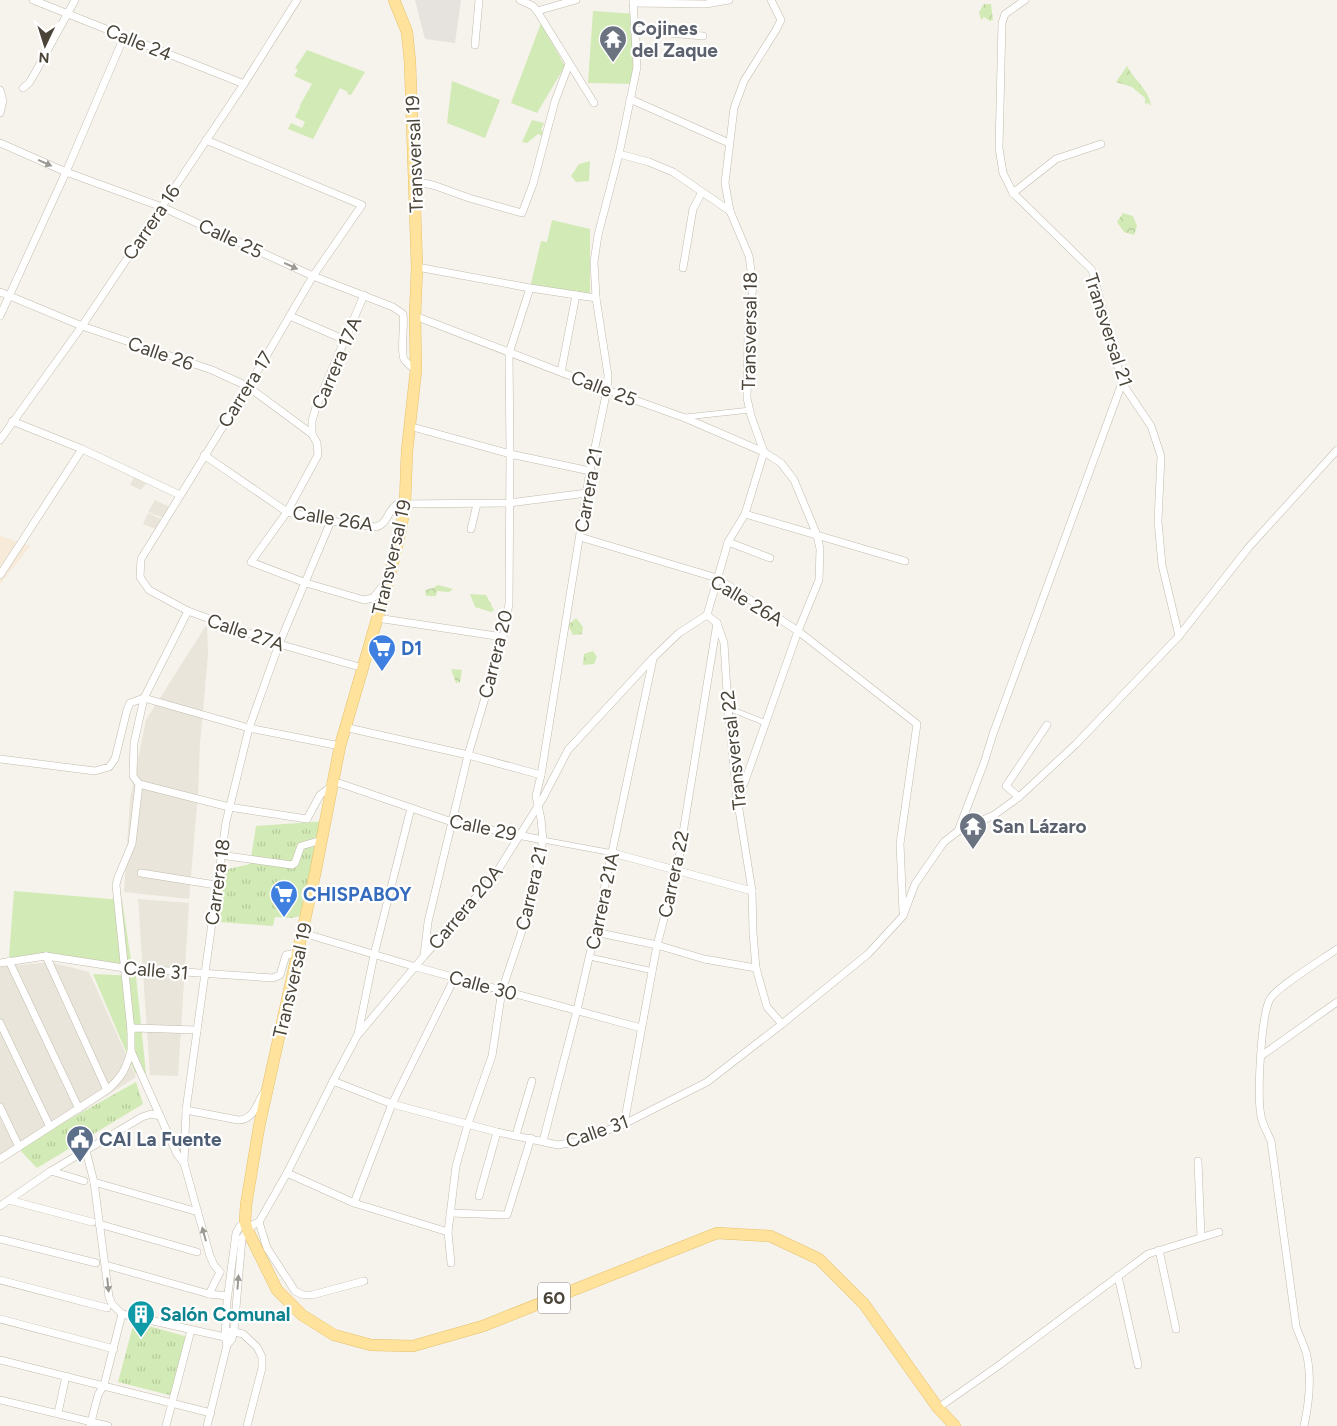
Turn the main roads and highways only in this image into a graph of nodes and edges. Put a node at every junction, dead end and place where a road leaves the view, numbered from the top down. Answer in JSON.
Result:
{"nodes":[{"id":1,"x":394,"y":0,"type":"edge"},
{"id":2,"x":955,"y":1426,"type":"edge"}],
"edges":[{"from":1,"to":2,"type":"main road","name":"Transversal 19","number":"60"}]}
